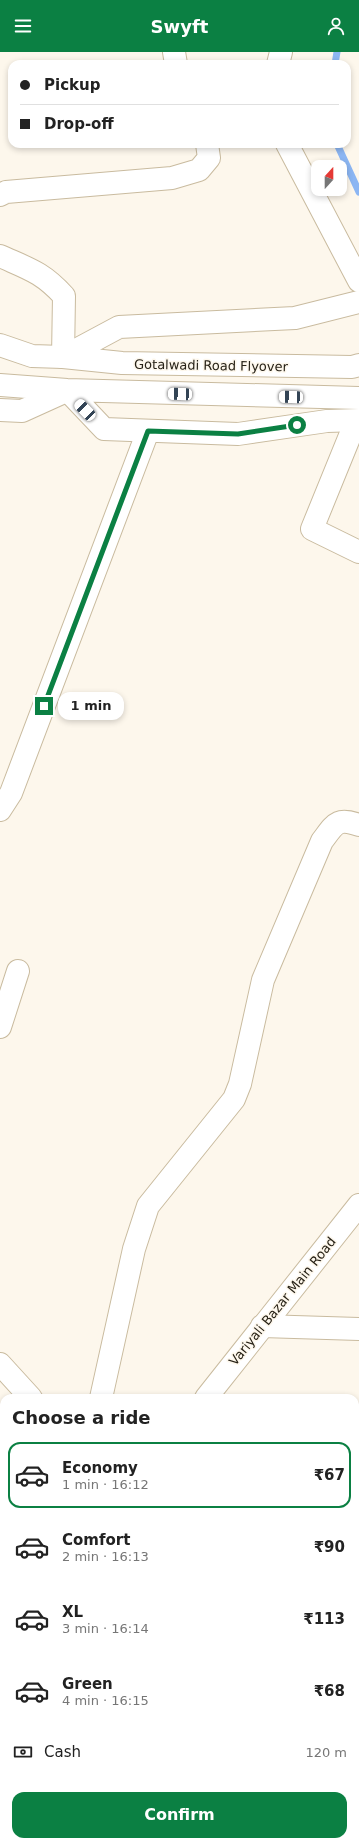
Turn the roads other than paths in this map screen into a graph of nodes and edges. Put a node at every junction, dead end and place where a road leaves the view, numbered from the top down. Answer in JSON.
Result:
{"nodes":[{"id":1,"x":208,"y":148,"type":"edge"},
{"id":2,"x":289,"y":148,"type":"edge"},
{"id":3,"x":0,"y":196,"type":"edge"},
{"id":4,"x":0,"y":256,"type":"edge"},
{"id":5,"x":359,"y":281,"type":"edge"},
{"id":6,"x":359,"y":302,"type":"edge"},
{"id":7,"x":0,"y":345,"type":"edge"},
{"id":8,"x":0,"y":354,"type":"edge"},
{"id":9,"x":32,"y":356,"type":"junction"},
{"id":10,"x":63,"y":357,"type":"junction"},
{"id":11,"x":359,"y":365,"type":"edge"},
{"id":12,"x":0,"y":386,"type":"edge"},
{"id":13,"x":67,"y":390,"type":"junction"},
{"id":14,"x":359,"y":398,"type":"edge"},
{"id":15,"x":0,"y":410,"type":"edge"},
{"id":16,"x":357,"y":420,"type":"edge"},
{"id":17,"x":148,"y":431,"type":"junction"},
{"id":18,"x":359,"y":552,"type":"edge"},
{"id":19,"x":0,"y":810,"type":"edge"},
{"id":20,"x":359,"y":825,"type":"edge"},
{"id":21,"x":18,"y":971,"type":"dead end"},
{"id":22,"x":0,"y":1027,"type":"edge"},
{"id":23,"x":359,"y":1205,"type":"edge"},
{"id":24,"x":262,"y":1326,"type":"junction"},
{"id":25,"x":359,"y":1330,"type":"edge"},
{"id":26,"x":0,"y":1364,"type":"edge"},
{"id":27,"x":27,"y":1394,"type":"edge"},
{"id":28,"x":102,"y":1394,"type":"edge"},
{"id":29,"x":209,"y":1394,"type":"edge"}],
"edges":[{"from":1,"to":3,"type":"street"},
{"from":2,"to":5,"type":"street"},
{"from":4,"to":10,"type":"street"},
{"from":6,"to":10,"type":"street"},
{"from":7,"to":9,"type":"street"},
{"from":8,"to":9,"type":"street","name":"Gotalwadi Road Flyover"},
{"from":9,"to":10,"type":"street","name":"Gotalwadi Road Flyover"},
{"from":10,"to":11,"type":"street","name":"Gotalwadi Road Flyover"},
{"from":12,"to":13,"type":"street"},
{"from":13,"to":14,"type":"street"},
{"from":13,"to":15,"type":"street"},
{"from":13,"to":17,"type":"street"},
{"from":16,"to":17,"type":"street"},
{"from":16,"to":18,"type":"street"},
{"from":17,"to":19,"type":"street"},
{"from":20,"to":28,"type":"street"},
{"from":21,"to":22,"type":"street"},
{"from":23,"to":24,"type":"street","name":"Variyali Bazar Main Road"},
{"from":24,"to":25,"type":"street"},
{"from":24,"to":29,"type":"street","name":"Variyali Bazar Main Road"},
{"from":26,"to":27,"type":"street"}]}
